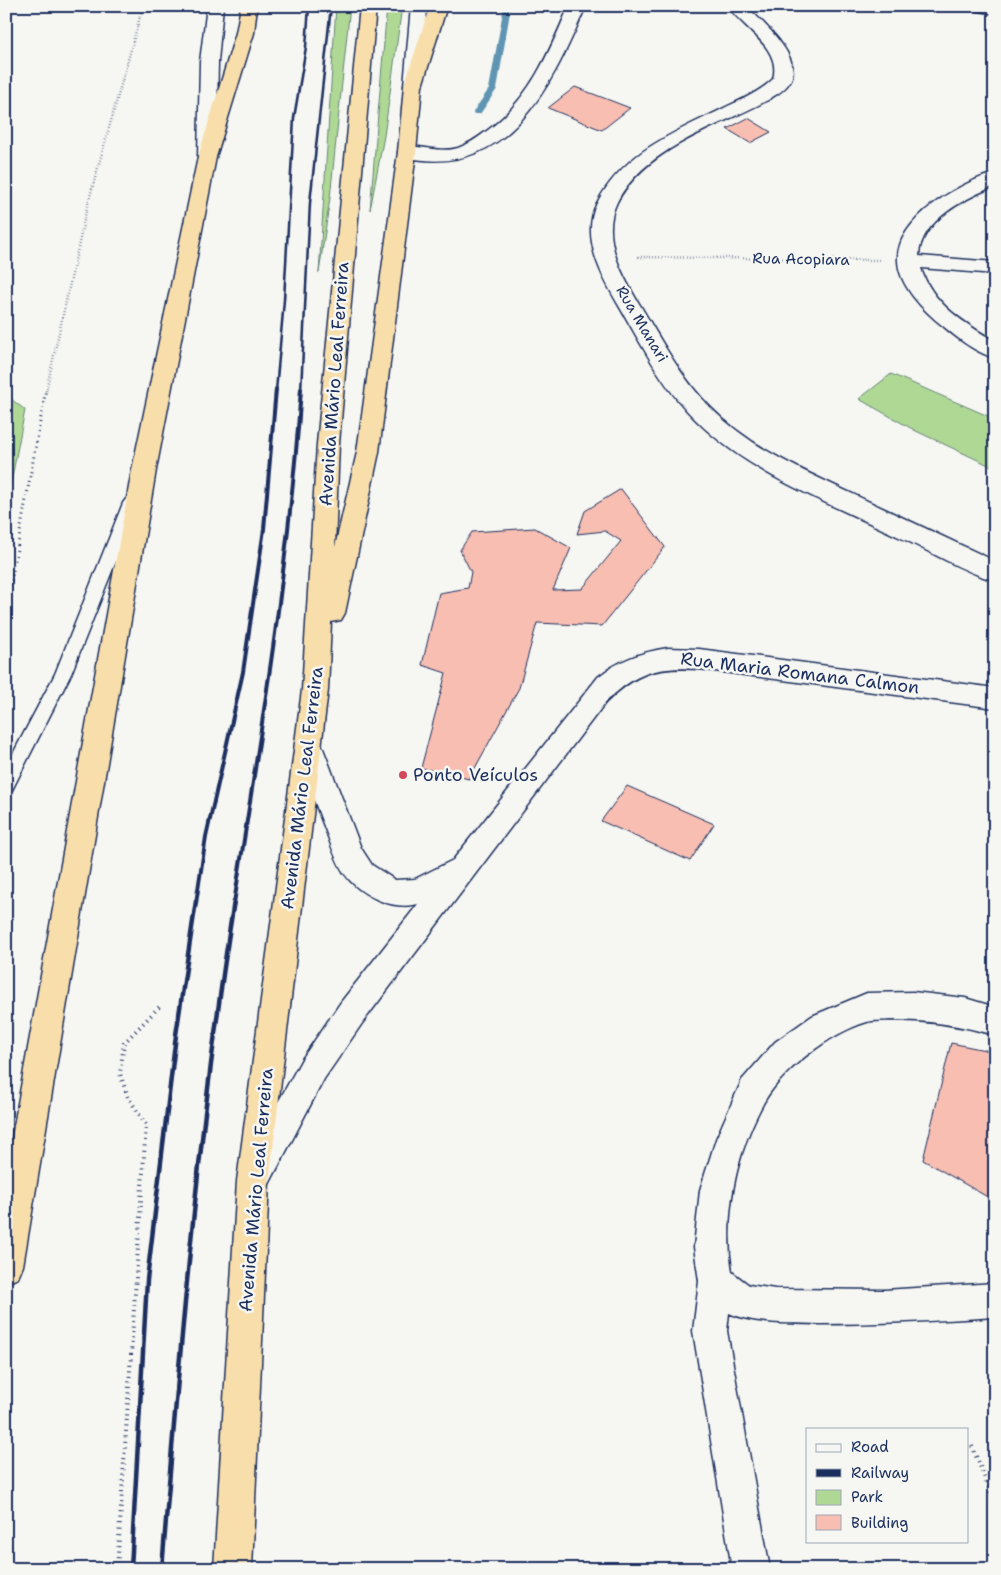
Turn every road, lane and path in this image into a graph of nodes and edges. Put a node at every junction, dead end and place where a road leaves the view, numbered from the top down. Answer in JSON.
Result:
{"nodes":[{"id":1,"x":143,"y":6,"type":"edge"},
{"id":2,"x":215,"y":6,"type":"edge"},
{"id":3,"x":249,"y":6,"type":"edge"},
{"id":4,"x":368,"y":6,"type":"edge"},
{"id":5,"x":419,"y":6,"type":"edge"},
{"id":6,"x":438,"y":6,"type":"edge"},
{"id":7,"x":578,"y":6,"type":"edge"},
{"id":8,"x":736,"y":6,"type":"edge"},
{"id":9,"x":981,"y":6,"type":"edge"},
{"id":10,"x":995,"y":9,"type":"edge"},
{"id":11,"x":413,"y":86,"type":"junction"},
{"id":12,"x":407,"y":152,"type":"junction"},
{"id":13,"x":207,"y":157,"type":"junction"},
{"id":14,"x":995,"y":179,"type":"edge"},
{"id":15,"x":607,"y":256,"type":"junction"},
{"id":16,"x":908,"y":261,"type":"junction"},
{"id":17,"x":995,"y":268,"type":"edge"},
{"id":18,"x":995,"y":351,"type":"edge"},
{"id":19,"x":144,"y":470,"type":"junction"},
{"id":20,"x":995,"y":572,"type":"edge"},
{"id":21,"x":6,"y":610,"type":"edge"},
{"id":22,"x":315,"y":690,"type":"junction"},
{"id":23,"x":995,"y":698,"type":"edge"},
{"id":24,"x":309,"y":746,"type":"junction"},
{"id":25,"x":6,"y":785,"type":"edge"},
{"id":26,"x":462,"y":868,"type":"junction"},
{"id":27,"x":161,"y":1004,"type":"dead end"},
{"id":28,"x":995,"y":1021,"type":"edge"},
{"id":29,"x":253,"y":1181,"type":"junction"},
{"id":30,"x":6,"y":1266,"type":"edge"},
{"id":31,"x":716,"y":1281,"type":"junction"},
{"id":32,"x":995,"y":1300,"type":"edge"},
{"id":33,"x":972,"y":1446,"type":"dead end"},
{"id":34,"x":995,"y":1504,"type":"edge"},
{"id":35,"x":117,"y":1569,"type":"edge"},
{"id":36,"x":234,"y":1569,"type":"edge"},
{"id":37,"x":751,"y":1569,"type":"edge"}],
"edges":[{"from":1,"to":21,"type":"path"},
{"from":2,"to":13,"type":"street"},
{"from":3,"to":13,"type":"highway"},
{"from":4,"to":22,"type":"highway","name":"Avenida Mário Leal Ferreira"},
{"from":5,"to":11,"type":"street"},
{"from":6,"to":11,"type":"highway"},
{"from":7,"to":12,"type":"street"},
{"from":8,"to":15,"type":"street","name":"Rua Manari"},
{"from":9,"to":10,"type":"street"},
{"from":11,"to":12,"type":"highway"},
{"from":12,"to":22,"type":"highway"},
{"from":13,"to":19,"type":"highway"},
{"from":14,"to":16,"type":"street"},
{"from":15,"to":16,"type":"path","name":"Rua Acopiara"},
{"from":15,"to":20,"type":"street","name":"Rua Manari"},
{"from":16,"to":17,"type":"street"},
{"from":16,"to":18,"type":"street"},
{"from":19,"to":25,"type":"lane"},
{"from":19,"to":30,"type":"highway"},
{"from":22,"to":24,"type":"highway","name":"Avenida Mário Leal Ferreira"},
{"from":23,"to":26,"type":"street","name":"Rua Maria Romana Calmon"},
{"from":24,"to":26,"type":"street","name":"Rua Maria Romana Calmon"},
{"from":24,"to":29,"type":"highway","name":"Avenida Mário Leal Ferreira"},
{"from":26,"to":29,"type":"street","name":"Rua Maria Romana Calmon"},
{"from":27,"to":35,"type":"path"},
{"from":28,"to":31,"type":"street"},
{"from":29,"to":36,"type":"highway","name":"Avenida Mário Leal Ferreira"},
{"from":31,"to":32,"type":"street"},
{"from":31,"to":37,"type":"street"},
{"from":33,"to":34,"type":"path"}]}
